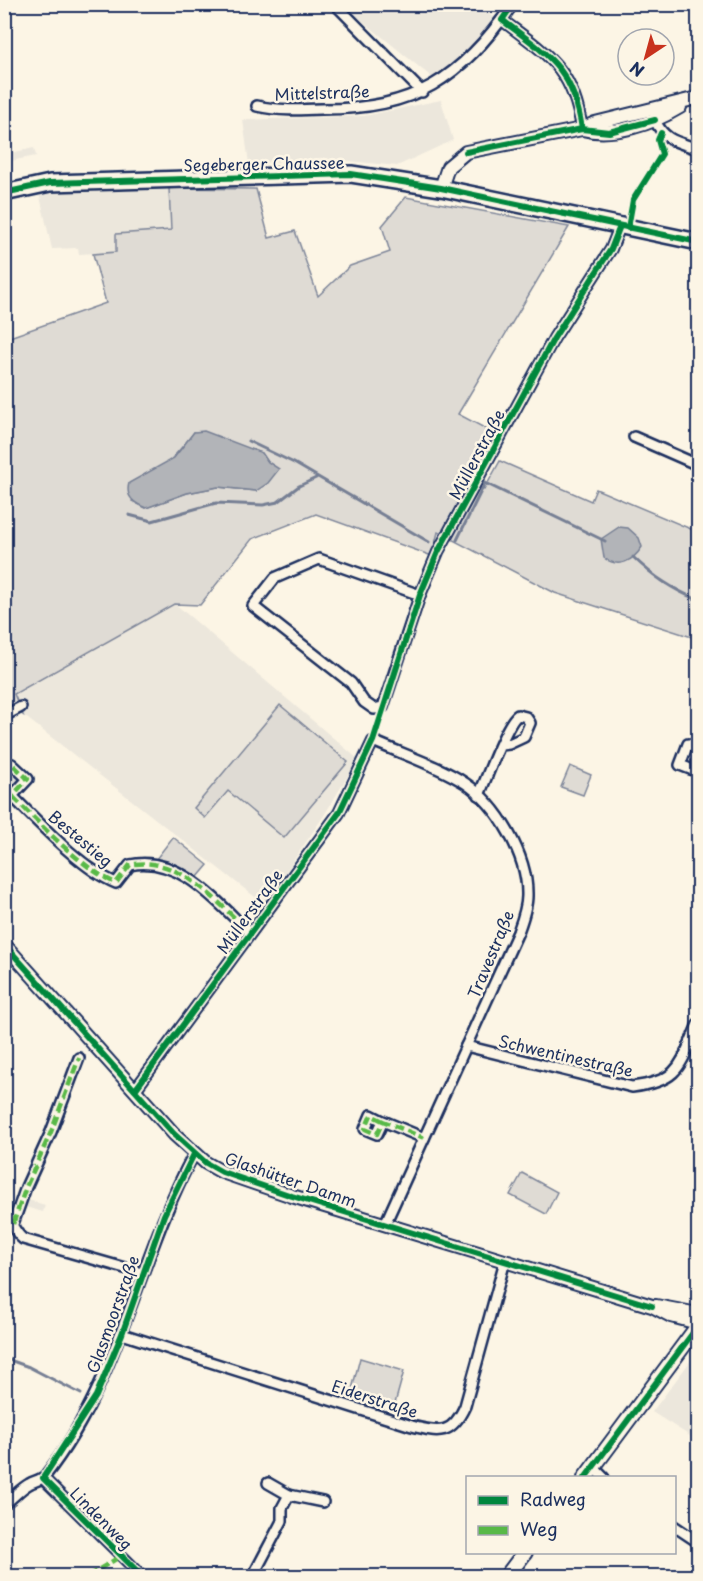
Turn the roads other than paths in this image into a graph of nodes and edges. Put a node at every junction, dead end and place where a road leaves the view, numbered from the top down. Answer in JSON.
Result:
{"nodes":[{"id":1,"x":335,"y":4,"type":"edge"},
{"id":2,"x":513,"y":4,"type":"edge"},
{"id":3,"x":502,"y":20,"type":"junction"},
{"id":4,"x":422,"y":92,"type":"junction"},
{"id":5,"x":696,"y":97,"type":"edge"},
{"id":6,"x":257,"y":106,"type":"dead end"},
{"id":7,"x":656,"y":120,"type":"junction"},
{"id":8,"x":582,"y":129,"type":"junction"},
{"id":9,"x":699,"y":148,"type":"edge"},
{"id":10,"x":441,"y":188,"type":"junction"},
{"id":11,"x":4,"y":193,"type":"edge"},
{"id":12,"x":620,"y":226,"type":"junction"},
{"id":13,"x":699,"y":242,"type":"edge"},
{"id":14,"x":634,"y":437,"type":"dead end"},
{"id":15,"x":699,"y":465,"type":"edge"},
{"id":16,"x":420,"y":595,"type":"junction"},
{"id":17,"x":21,"y":707,"type":"dead end"},
{"id":18,"x":4,"y":716,"type":"edge"},
{"id":19,"x":373,"y":741,"type":"joint"},
{"id":20,"x":501,"y":745,"type":"dead end"},
{"id":21,"x":699,"y":748,"type":"edge"},
{"id":22,"x":4,"y":772,"type":"edge"},
{"id":23,"x":699,"y":772,"type":"edge"},
{"id":24,"x":4,"y":789,"type":"edge"},
{"id":25,"x":479,"y":795,"type":"junction"},
{"id":26,"x":12,"y":796,"type":"junction"},
{"id":27,"x":250,"y":933,"type":"junction"},
{"id":28,"x":4,"y":944,"type":"edge"},
{"id":29,"x":699,"y":1024,"type":"edge"},
{"id":30,"x":466,"y":1046,"type":"junction"},
{"id":31,"x":79,"y":1058,"type":"dead end"},
{"id":32,"x":135,"y":1090,"type":"junction"},
{"id":33,"x":383,"y":1121,"type":"dead end"},
{"id":34,"x":424,"y":1138,"type":"junction"},
{"id":35,"x":194,"y":1154,"type":"junction"},
{"id":36,"x":4,"y":1218,"type":"edge"},
{"id":37,"x":13,"y":1224,"type":"junction"},
{"id":38,"x":385,"y":1224,"type":"junction"},
{"id":39,"x":4,"y":1233,"type":"edge"},
{"id":40,"x":23,"y":1239,"type":"junction"},
{"id":41,"x":505,"y":1261,"type":"junction"},
{"id":42,"x":142,"y":1273,"type":"junction"},
{"id":43,"x":652,"y":1306,"type":"junction"},
{"id":44,"x":699,"y":1314,"type":"edge"},
{"id":45,"x":699,"y":1325,"type":"edge"},
{"id":46,"x":122,"y":1334,"type":"junction"},
{"id":47,"x":589,"y":1472,"type":"edge"},
{"id":48,"x":43,"y":1478,"type":"junction"},
{"id":49,"x":268,"y":1483,"type":"dead end"},
{"id":50,"x":289,"y":1495,"type":"junction"},
{"id":51,"x":323,"y":1502,"type":"dead end"},
{"id":52,"x":4,"y":1504,"type":"edge"},
{"id":53,"x":676,"y":1527,"type":"edge"},
{"id":54,"x":699,"y":1542,"type":"edge"},
{"id":55,"x":524,"y":1554,"type":"edge"},
{"id":56,"x":142,"y":1576,"type":"edge"},
{"id":57,"x":253,"y":1576,"type":"edge"},
{"id":58,"x":507,"y":1576,"type":"edge"}],
"edges":[{"from":1,"to":4,"type":"street"},
{"from":2,"to":3,"type":"street","name":"Mittelstraße"},
{"from":3,"to":4,"type":"street","name":"Mittelstraße"},
{"from":3,"to":8,"type":"street"},
{"from":4,"to":6,"type":"street","name":"Mittelstraße"},
{"from":5,"to":7,"type":"street"},
{"from":5,"to":8,"type":"street"},
{"from":7,"to":8,"type":"street"},
{"from":7,"to":9,"type":"street"},
{"from":8,"to":10,"type":"street"},
{"from":10,"to":11,"type":"main road","name":"Segeberger Chaussee"},
{"from":10,"to":12,"type":"main road","name":"Segeberger Chaussee"},
{"from":12,"to":13,"type":"main road","name":"Segeberger Chaussee"},
{"from":12,"to":16,"type":"street","name":"Müllerstraße"},
{"from":14,"to":15,"type":"street"},
{"from":16,"to":16,"type":"street","name":"Müllerstraße"},
{"from":17,"to":18,"type":"street"},
{"from":19,"to":25,"type":"street","name":"Travestraße"},
{"from":19,"to":27,"type":"street","name":"Müllerstraße"},
{"from":20,"to":25,"type":"street"},
{"from":21,"to":23,"type":"street"},
{"from":22,"to":26,"type":"street"},
{"from":24,"to":26,"type":"street","name":"Bestestieg"},
{"from":25,"to":30,"type":"street","name":"Travestraße"},
{"from":26,"to":27,"type":"street","name":"Bestestieg"},
{"from":27,"to":32,"type":"street","name":"Müllerstraße"},
{"from":28,"to":32,"type":"street","name":"Glashütter Damm"},
{"from":29,"to":30,"type":"street","name":"Schwentinestraße"},
{"from":30,"to":34,"type":"street","name":"Travestraße"},
{"from":31,"to":37,"type":"street"},
{"from":32,"to":35,"type":"street","name":"Glashütter Damm"},
{"from":33,"to":34,"type":"street"},
{"from":34,"to":38,"type":"street","name":"Travestraße"},
{"from":35,"to":38,"type":"street","name":"Glashütter Damm"},
{"from":35,"to":42,"type":"street","name":"Glasmoorstraße"},
{"from":36,"to":37,"type":"street"},
{"from":37,"to":40,"type":"street"},
{"from":38,"to":41,"type":"street","name":"Glashütter Damm"},
{"from":39,"to":40,"type":"street"},
{"from":40,"to":42,"type":"street"},
{"from":41,"to":43,"type":"street","name":"Glashütter Damm"},
{"from":41,"to":46,"type":"street","name":"Eiderstraße"},
{"from":42,"to":46,"type":"street","name":"Glasmoorstraße"},
{"from":43,"to":44,"type":"street","name":"Glashütter Damm"},
{"from":43,"to":45,"type":"street","name":"Glashütter Damm"},
{"from":45,"to":47,"type":"main road"},
{"from":46,"to":48,"type":"street","name":"Glasmoorstraße"},
{"from":48,"to":52,"type":"street","name":"Glasmoorstraße"},
{"from":48,"to":56,"type":"street","name":"Lindenweg"},
{"from":49,"to":50,"type":"street"},
{"from":50,"to":51,"type":"street"},
{"from":50,"to":57,"type":"street"},
{"from":53,"to":54,"type":"street"},
{"from":55,"to":58,"type":"main road"}]}
